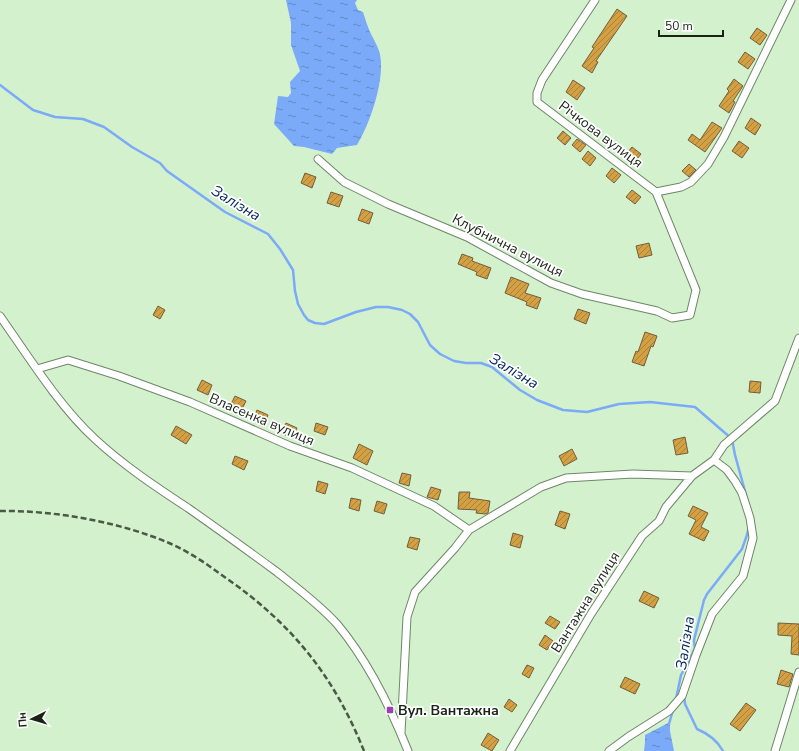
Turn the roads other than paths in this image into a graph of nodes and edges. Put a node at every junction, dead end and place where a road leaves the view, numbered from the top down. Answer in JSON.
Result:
{"nodes":[{"id":1,"x":595,"y":0,"type":"edge"},
{"id":2,"x":791,"y":0,"type":"edge"},
{"id":3,"x":318,"y":159,"type":"dead end"},
{"id":4,"x":656,"y":192,"type":"junction"},
{"id":5,"x":0,"y":316,"type":"edge"},
{"id":6,"x":799,"y":338,"type":"edge"},
{"id":7,"x":38,"y":370,"type":"junction"},
{"id":8,"x":714,"y":460,"type":"junction"},
{"id":9,"x":692,"y":476,"type":"junction"},
{"id":10,"x":468,"y":530,"type":"junction"},
{"id":11,"x":799,"y":672,"type":"edge"},
{"id":12,"x":401,"y":733,"type":"junction"},
{"id":13,"x":408,"y":751,"type":"edge"},
{"id":14,"x":510,"y":751,"type":"edge"},
{"id":15,"x":609,"y":751,"type":"edge"},
{"id":16,"x":775,"y":751,"type":"edge"}],
"edges":[{"from":1,"to":4,"type":"street","name":"Річкова вулиця"},
{"from":2,"to":4,"type":"street"},
{"from":3,"to":4,"type":"street","name":"Клубнична вулиця"},
{"from":5,"to":7,"type":"street"},
{"from":6,"to":8,"type":"street","name":"Вантажна вулиця"},
{"from":7,"to":10,"type":"street","name":"Власенка вулиця"},
{"from":7,"to":12,"type":"street"},
{"from":8,"to":9,"type":"street","name":"Вантажна вулиця"},
{"from":8,"to":15,"type":"street"},
{"from":9,"to":10,"type":"street"},
{"from":9,"to":14,"type":"street","name":"Вантажна вулиця"},
{"from":10,"to":12,"type":"street"},
{"from":11,"to":16,"type":"street"},
{"from":12,"to":13,"type":"street"}]}
